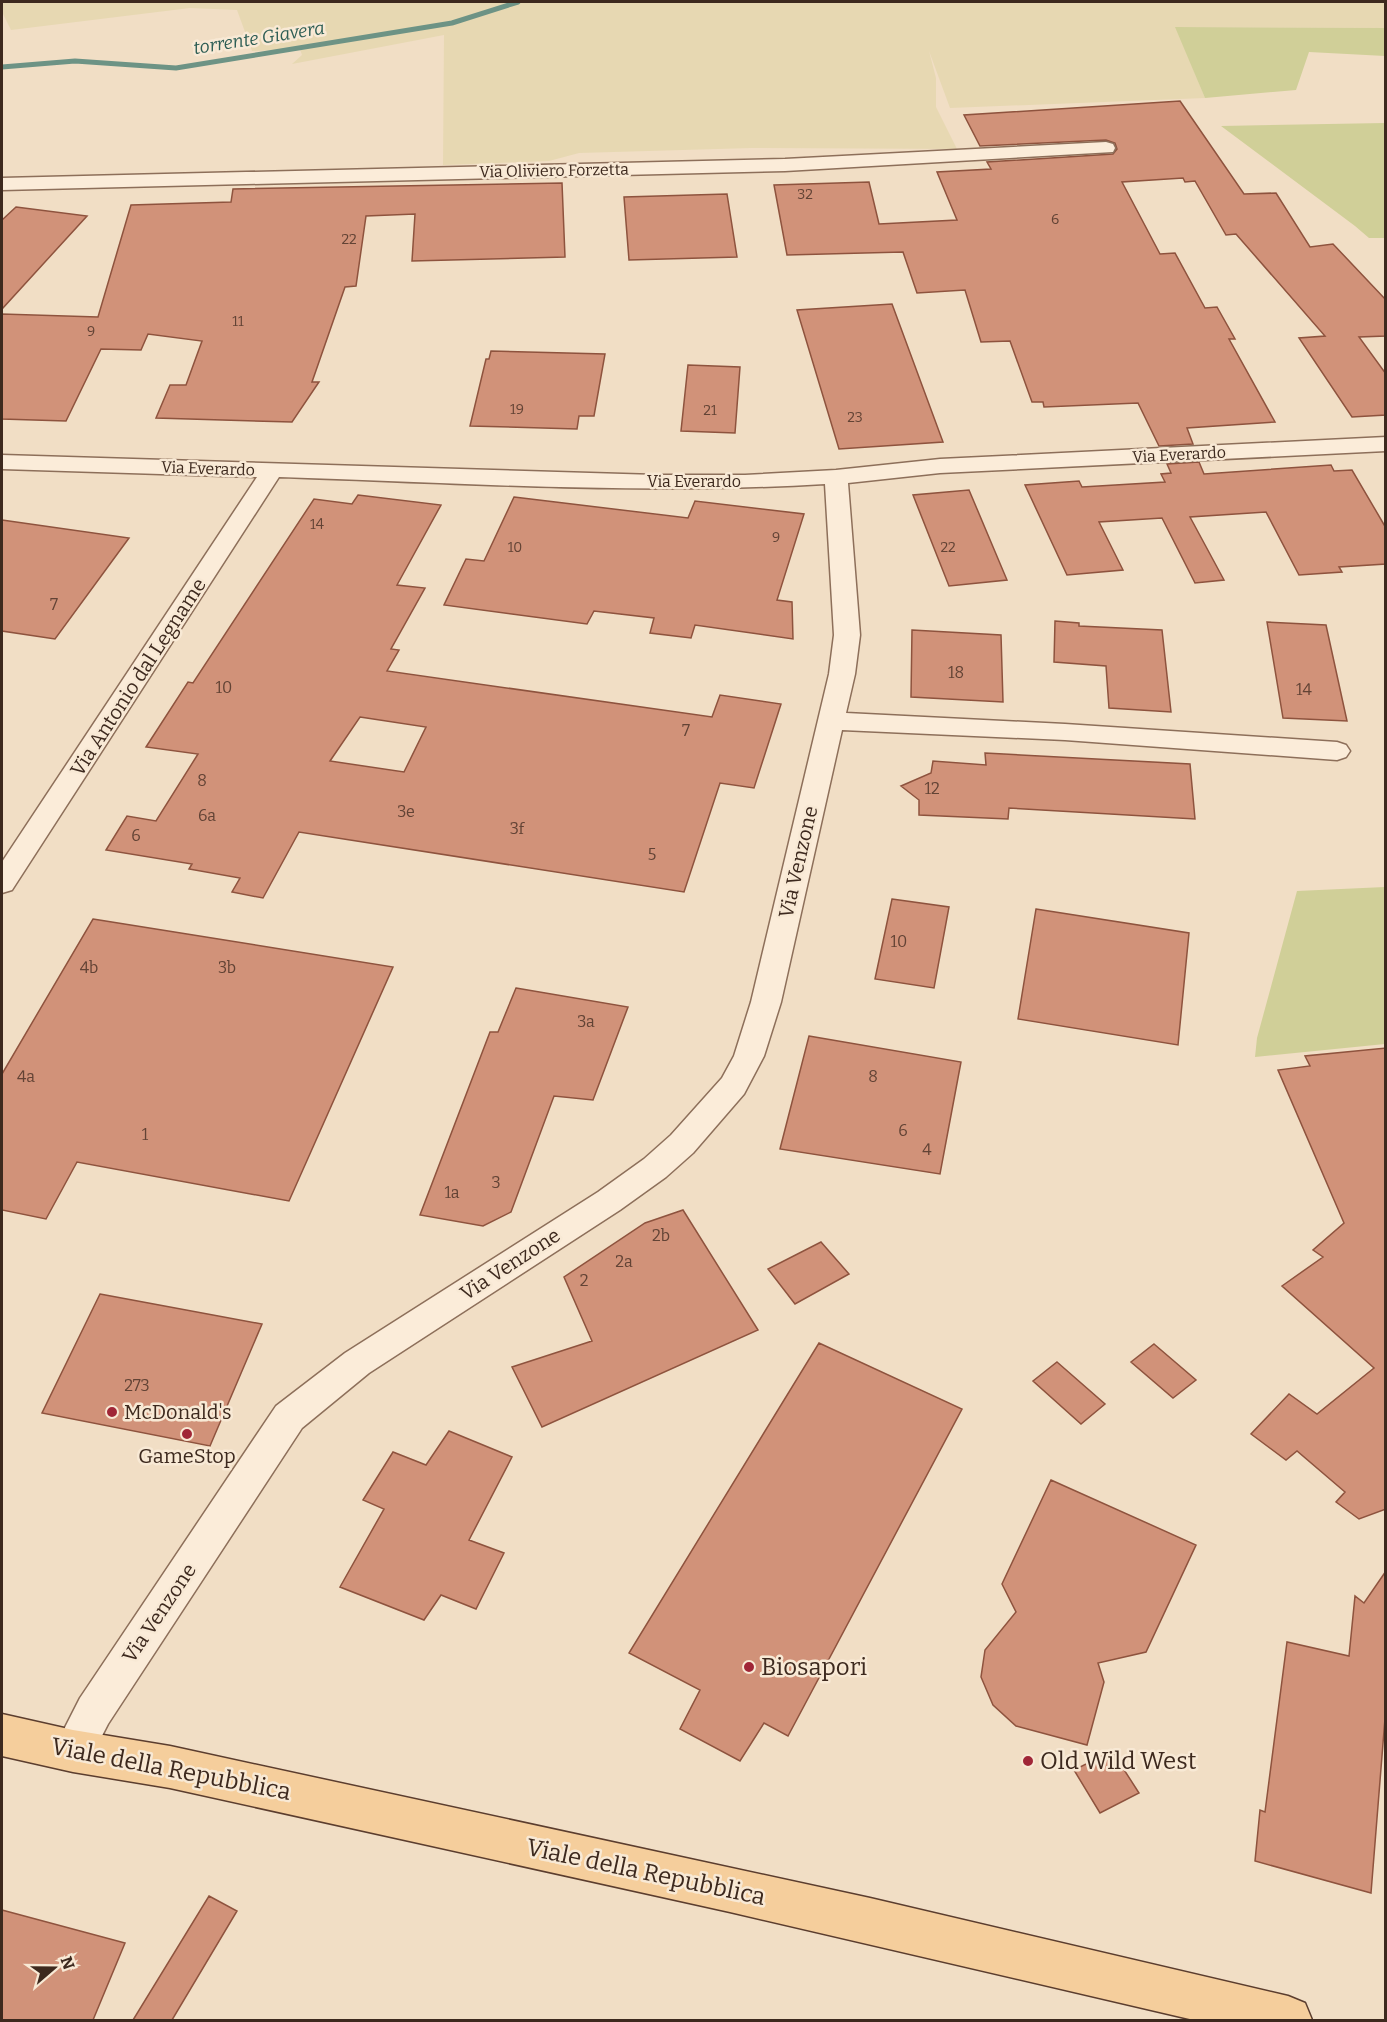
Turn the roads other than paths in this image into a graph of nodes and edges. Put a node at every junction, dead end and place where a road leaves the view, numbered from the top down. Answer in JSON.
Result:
{"nodes":[{"id":1,"x":1106,"y":148,"type":"dead end"},
{"id":2,"x":2,"y":184,"type":"edge"},
{"id":3,"x":1386,"y":444,"type":"edge"},
{"id":4,"x":2,"y":462,"type":"edge"},
{"id":5,"x":273,"y":470,"type":"junction"},
{"id":6,"x":836,"y":477,"type":"junction"},
{"id":7,"x":830,"y":721,"type":"junction"},
{"id":8,"x":1337,"y":751,"type":"dead end"},
{"id":9,"x":2,"y":883,"type":"edge"},
{"id":10,"x":2,"y":1735,"type":"edge"},
{"id":11,"x":74,"y":1751,"type":"junction"},
{"id":12,"x":1288,"y":2020,"type":"edge"}],
"edges":[{"from":1,"to":2,"type":"street","name":"Via Oliviero Forzetta"},
{"from":3,"to":6,"type":"street","name":"Via Everardo"},
{"from":4,"to":5,"type":"street","name":"Via Everardo"},
{"from":5,"to":6,"type":"street","name":"Via Everardo"},
{"from":5,"to":9,"type":"street","name":"Via Antonio dal Legname"},
{"from":6,"to":7,"type":"street","name":"Via Venzone"},
{"from":7,"to":8,"type":"street"},
{"from":7,"to":11,"type":"street","name":"Via Venzone"},
{"from":10,"to":11,"type":"main road","name":"Viale della Repubblica"},
{"from":11,"to":12,"type":"main road","name":"Viale della Repubblica"}]}
